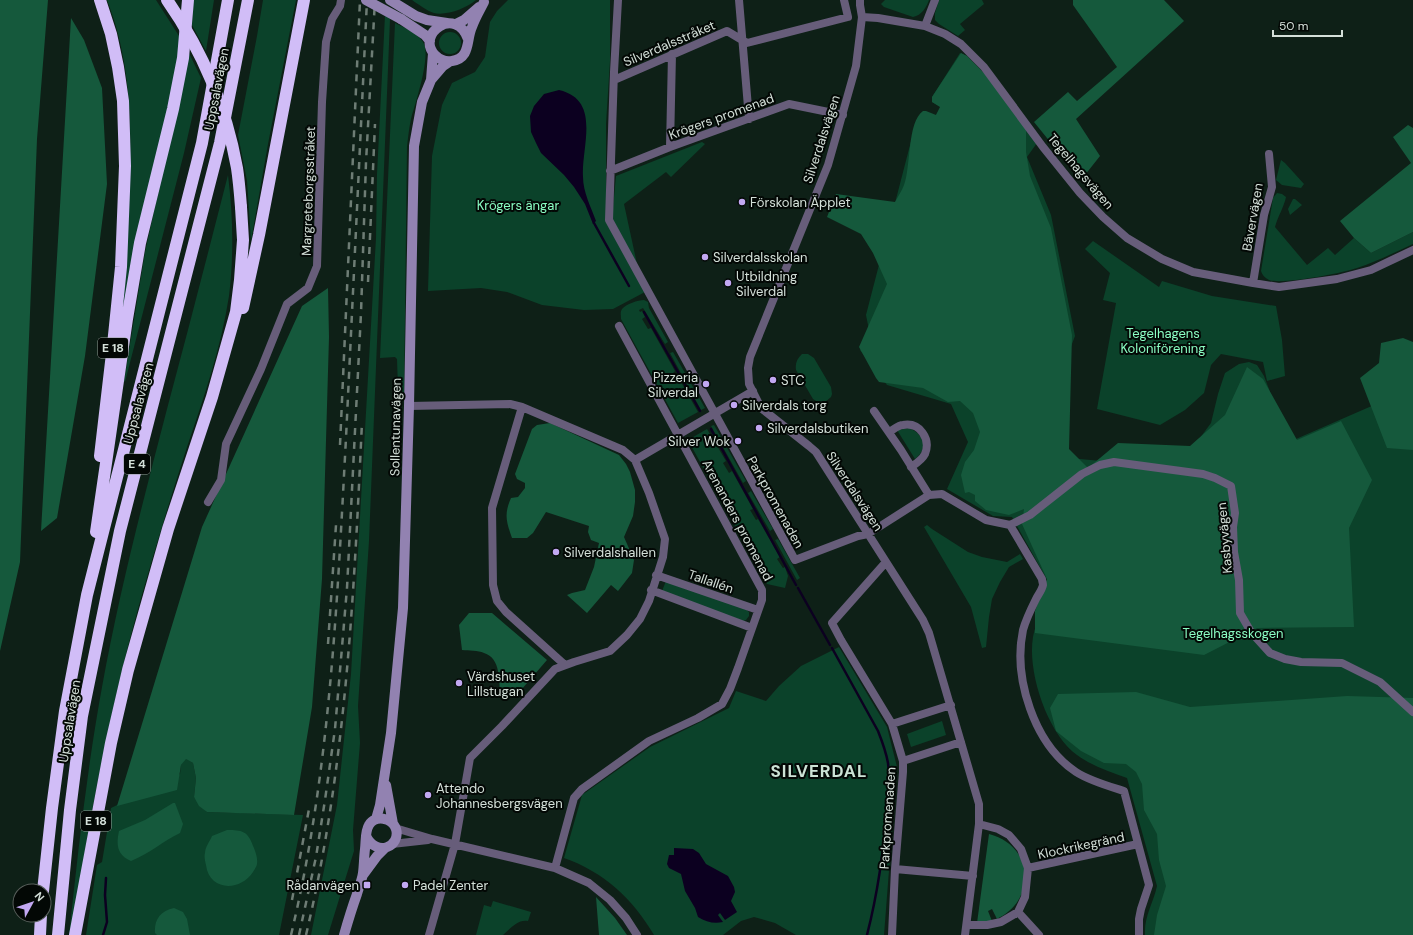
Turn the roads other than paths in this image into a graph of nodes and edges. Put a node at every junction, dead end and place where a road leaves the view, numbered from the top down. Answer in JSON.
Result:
{"nodes":[{"id":1,"x":100,"y":0,"type":"edge"},
{"id":2,"x":167,"y":0,"type":"edge"},
{"id":3,"x":188,"y":0,"type":"edge"},
{"id":4,"x":228,"y":0,"type":"edge"},
{"id":5,"x":248,"y":0,"type":"edge"},
{"id":6,"x":304,"y":0,"type":"edge"},
{"id":7,"x":341,"y":0,"type":"edge"},
{"id":8,"x":366,"y":0,"type":"edge"},
{"id":9,"x":390,"y":0,"type":"edge"},
{"id":10,"x":618,"y":0,"type":"edge"},
{"id":11,"x":739,"y":0,"type":"edge"},
{"id":12,"x":844,"y":0,"type":"edge"},
{"id":13,"x":935,"y":0,"type":"edge"},
{"id":14,"x":485,"y":1,"type":"edge"},
{"id":15,"x":859,"y":2,"type":"edge"},
{"id":16,"x":862,"y":17,"type":"junction"},
{"id":17,"x":453,"y":24,"type":"junction"},
{"id":18,"x":924,"y":26,"type":"junction"},
{"id":19,"x":468,"y":39,"type":"junction"},
{"id":20,"x":430,"y":41,"type":"junction"},
{"id":21,"x":742,"y":41,"type":"junction"},
{"id":22,"x":433,"y":53,"type":"junction"},
{"id":23,"x":672,"y":54,"type":"junction"},
{"id":24,"x":449,"y":62,"type":"junction"},
{"id":25,"x":431,"y":80,"type":"junction"},
{"id":26,"x":614,"y":80,"type":"junction"},
{"id":27,"x":843,"y":115,"type":"junction"},
{"id":28,"x":749,"y":119,"type":"junction"},
{"id":29,"x":670,"y":148,"type":"junction"},
{"id":30,"x":1269,"y":154,"type":"dead end"},
{"id":31,"x":610,"y":171,"type":"junction"},
{"id":32,"x":1413,"y":250,"type":"edge"},
{"id":33,"x":1253,"y":283,"type":"junction"},
{"id":34,"x":619,"y":326,"type":"dead end"},
{"id":35,"x":753,"y":391,"type":"junction"},
{"id":36,"x":212,"y":398,"type":"junction"},
{"id":37,"x":409,"y":406,"type":"junction"},
{"id":38,"x":522,"y":407,"type":"junction"},
{"id":39,"x":874,"y":410,"type":"dead end"},
{"id":40,"x":714,"y":413,"type":"junction"},
{"id":41,"x":889,"y":432,"type":"junction"},
{"id":42,"x":678,"y":434,"type":"junction"},
{"id":43,"x":635,"y":460,"type":"junction"},
{"id":44,"x":911,"y":467,"type":"junction"},
{"id":45,"x":929,"y":495,"type":"junction"},
{"id":46,"x":208,"y":502,"type":"dead end"},
{"id":47,"x":1010,"y":525,"type":"junction"},
{"id":48,"x":868,"y":534,"type":"junction"},
{"id":49,"x":886,"y":562,"type":"junction"},
{"id":50,"x":656,"y":575,"type":"junction"},
{"id":51,"x":651,"y":590,"type":"junction"},
{"id":52,"x":87,"y":595,"type":"junction"},
{"id":53,"x":758,"y":610,"type":"junction"},
{"id":54,"x":752,"y":628,"type":"junction"},
{"id":55,"x":565,"y":665,"type":"junction"},
{"id":56,"x":951,"y":704,"type":"junction"},
{"id":57,"x":1413,"y":712,"type":"edge"},
{"id":58,"x":892,"y":724,"type":"junction"},
{"id":59,"x":961,"y":742,"type":"junction"},
{"id":60,"x":903,"y":762,"type":"junction"},
{"id":61,"x":385,"y":776,"type":"junction"},
{"id":62,"x":376,"y":819,"type":"junction"},
{"id":63,"x":979,"y":824,"type":"junction"},
{"id":64,"x":394,"y":826,"type":"junction"},
{"id":65,"x":366,"y":836,"type":"junction"},
{"id":66,"x":432,"y":839,"type":"junction"},
{"id":67,"x":455,"y":844,"type":"junction"},
{"id":68,"x":1138,"y":844,"type":"junction"},
{"id":69,"x":388,"y":846,"type":"junction"},
{"id":70,"x":555,"y":868,"type":"junction"},
{"id":71,"x":895,"y":868,"type":"junction"},
{"id":72,"x":1028,"y":868,"type":"junction"},
{"id":73,"x":363,"y":875,"type":"junction"},
{"id":74,"x":973,"y":876,"type":"junction"},
{"id":75,"x":44,"y":883,"type":"edge"},
{"id":76,"x":1018,"y":912,"type":"junction"},
{"id":77,"x":41,"y":923,"type":"edge"},
{"id":78,"x":967,"y":925,"type":"junction"},
{"id":79,"x":40,"y":935,"type":"edge"},
{"id":80,"x":58,"y":935,"type":"edge"},
{"id":81,"x":75,"y":935,"type":"edge"},
{"id":82,"x":344,"y":935,"type":"edge"},
{"id":83,"x":429,"y":935,"type":"edge"},
{"id":84,"x":637,"y":935,"type":"edge"},
{"id":85,"x":892,"y":935,"type":"edge"},
{"id":86,"x":965,"y":935,"type":"edge"},
{"id":87,"x":1039,"y":935,"type":"edge"},
{"id":88,"x":1139,"y":935,"type":"edge"}],
"edges":[{"from":1,"to":52,"type":"highway","number":"E 18"},
{"from":2,"to":36,"type":"highway","number":"E 18","bridge":true},
{"from":3,"to":52,"type":"highway"},
{"from":4,"to":52,"type":"highway","name":"Uppsalavägen","number":"E 4"},
{"from":5,"to":80,"type":"highway","name":"Uppsalavägen","number":"E 4"},
{"from":6,"to":36,"type":"highway"},
{"from":7,"to":46,"type":"street","name":"Margreteborgsstråket"},
{"from":8,"to":20,"type":"street","bridge":true},
{"from":9,"to":17,"type":"street"},
{"from":10,"to":26,"type":"street","name":"Parkpromenaden"},
{"from":11,"to":21,"type":"street"},
{"from":12,"to":21,"type":"street"},
{"from":13,"to":18,"type":"street"},
{"from":14,"to":17,"type":"street","name":"Sollentunavägen"},
{"from":14,"to":19,"type":"street","name":"Sollentunavägen"},
{"from":15,"to":16,"type":"street","name":"Silverdalsvägen"},
{"from":16,"to":18,"type":"street","name":"Tegelhagsvägen"},
{"from":16,"to":27,"type":"street","name":"Silverdalsvägen"},
{"from":17,"to":19,"type":"street"},
{"from":17,"to":20,"type":"street","name":"Sollentunavägen"},
{"from":18,"to":33,"type":"street","name":"Tegelhagsvägen"},
{"from":19,"to":24,"type":"street","name":"Sollentunavägen"},
{"from":20,"to":22,"type":"street","name":"Sollentunavägen"},
{"from":21,"to":23,"type":"street","name":"Silverdalsstråket"},
{"from":21,"to":28,"type":"street"},
{"from":22,"to":24,"type":"street"},
{"from":22,"to":25,"type":"street","name":"Sollentunavägen"},
{"from":23,"to":26,"type":"street","name":"Silverdalsstråket"},
{"from":23,"to":29,"type":"street"},
{"from":24,"to":25,"type":"street","name":"Sollentunavägen"},
{"from":25,"to":37,"type":"street","name":"Sollentunavägen"},
{"from":26,"to":31,"type":"street","name":"Parkpromenaden"},
{"from":27,"to":28,"type":"street","name":"Krögers promenad"},
{"from":27,"to":35,"type":"street","name":"Silverdalsvägen"},
{"from":28,"to":29,"type":"street","name":"Krögers promenad"},
{"from":29,"to":31,"type":"street","name":"Krögers promenad"},
{"from":30,"to":33,"type":"street","name":"Bävervägen"},
{"from":31,"to":40,"type":"street","name":"Parkpromenaden"},
{"from":32,"to":33,"type":"street","name":"Tegelhagsvägen"},
{"from":34,"to":42,"type":"street","name":"Arenanders promenad"},
{"from":35,"to":40,"type":"street"},
{"from":35,"to":48,"type":"street","name":"Silverdalsvägen"},
{"from":36,"to":81,"type":"highway","number":"E 18"},
{"from":37,"to":38,"type":"street"},
{"from":37,"to":61,"type":"street","name":"Sollentunavägen"},
{"from":38,"to":43,"type":"street"},
{"from":38,"to":55,"type":"street"},
{"from":39,"to":41,"type":"street"},
{"from":40,"to":42,"type":"street"},
{"from":40,"to":48,"type":"street","name":"Parkpromenaden"},
{"from":41,"to":44,"type":"street"},
{"from":41,"to":44,"type":"street"},
{"from":42,"to":43,"type":"street"},
{"from":42,"to":53,"type":"street","name":"Arenanders promenad"},
{"from":43,"to":50,"type":"street"},
{"from":44,"to":45,"type":"street"},
{"from":45,"to":47,"type":"street"},
{"from":45,"to":48,"type":"street"},
{"from":47,"to":57,"type":"street","name":"Kasbyvägen"},
{"from":47,"to":68,"type":"street"},
{"from":48,"to":49,"type":"street","name":"Silverdalsvägen"},
{"from":49,"to":56,"type":"street","name":"Silverdalsvägen"},
{"from":49,"to":58,"type":"street","name":"Parkpromenaden"},
{"from":50,"to":51,"type":"street"},
{"from":50,"to":53,"type":"street","name":"Tallallén"},
{"from":51,"to":54,"type":"street"},
{"from":51,"to":55,"type":"street"},
{"from":52,"to":75,"type":"highway","name":"Uppsalavägen","number":"E 4"},
{"from":53,"to":54,"type":"street","name":"Arenanders promenad"},
{"from":54,"to":70,"type":"street","name":"Arenanders promenad"},
{"from":55,"to":67,"type":"street"},
{"from":56,"to":58,"type":"street"},
{"from":56,"to":59,"type":"street","name":"Silverdalsvägen"},
{"from":58,"to":60,"type":"street","name":"Parkpromenaden"},
{"from":59,"to":60,"type":"street"},
{"from":59,"to":63,"type":"street","name":"Silverdalsvägen"},
{"from":60,"to":71,"type":"street","name":"Parkpromenaden"},
{"from":61,"to":62,"type":"street","name":"Sollentunavägen"},
{"from":61,"to":64,"type":"street","name":"Sollentunavägen"},
{"from":62,"to":64,"type":"street"},
{"from":62,"to":65,"type":"street"},
{"from":63,"to":72,"type":"street"},
{"from":63,"to":74,"type":"street","name":"Silverdalsvägen"},
{"from":64,"to":66,"type":"street"},
{"from":64,"to":69,"type":"street"},
{"from":65,"to":69,"type":"street"},
{"from":65,"to":73,"type":"street"},
{"from":66,"to":67,"type":"street"},
{"from":66,"to":69,"type":"street"},
{"from":67,"to":70,"type":"street"},
{"from":67,"to":83,"type":"street"},
{"from":68,"to":72,"type":"street","name":"Klockrikegränd"},
{"from":68,"to":88,"type":"street"},
{"from":69,"to":73,"type":"street"},
{"from":70,"to":84,"type":"street"},
{"from":71,"to":74,"type":"street"},
{"from":71,"to":85,"type":"street","name":"Parkpromenaden"},
{"from":72,"to":76,"type":"street"},
{"from":73,"to":82,"type":"street"},
{"from":74,"to":78,"type":"street","name":"Silverdalsvägen"},
{"from":76,"to":78,"type":"street"},
{"from":76,"to":87,"type":"street"},
{"from":77,"to":79,"type":"highway"},
{"from":78,"to":86,"type":"street","name":"Silverdalsvägen"}]}
